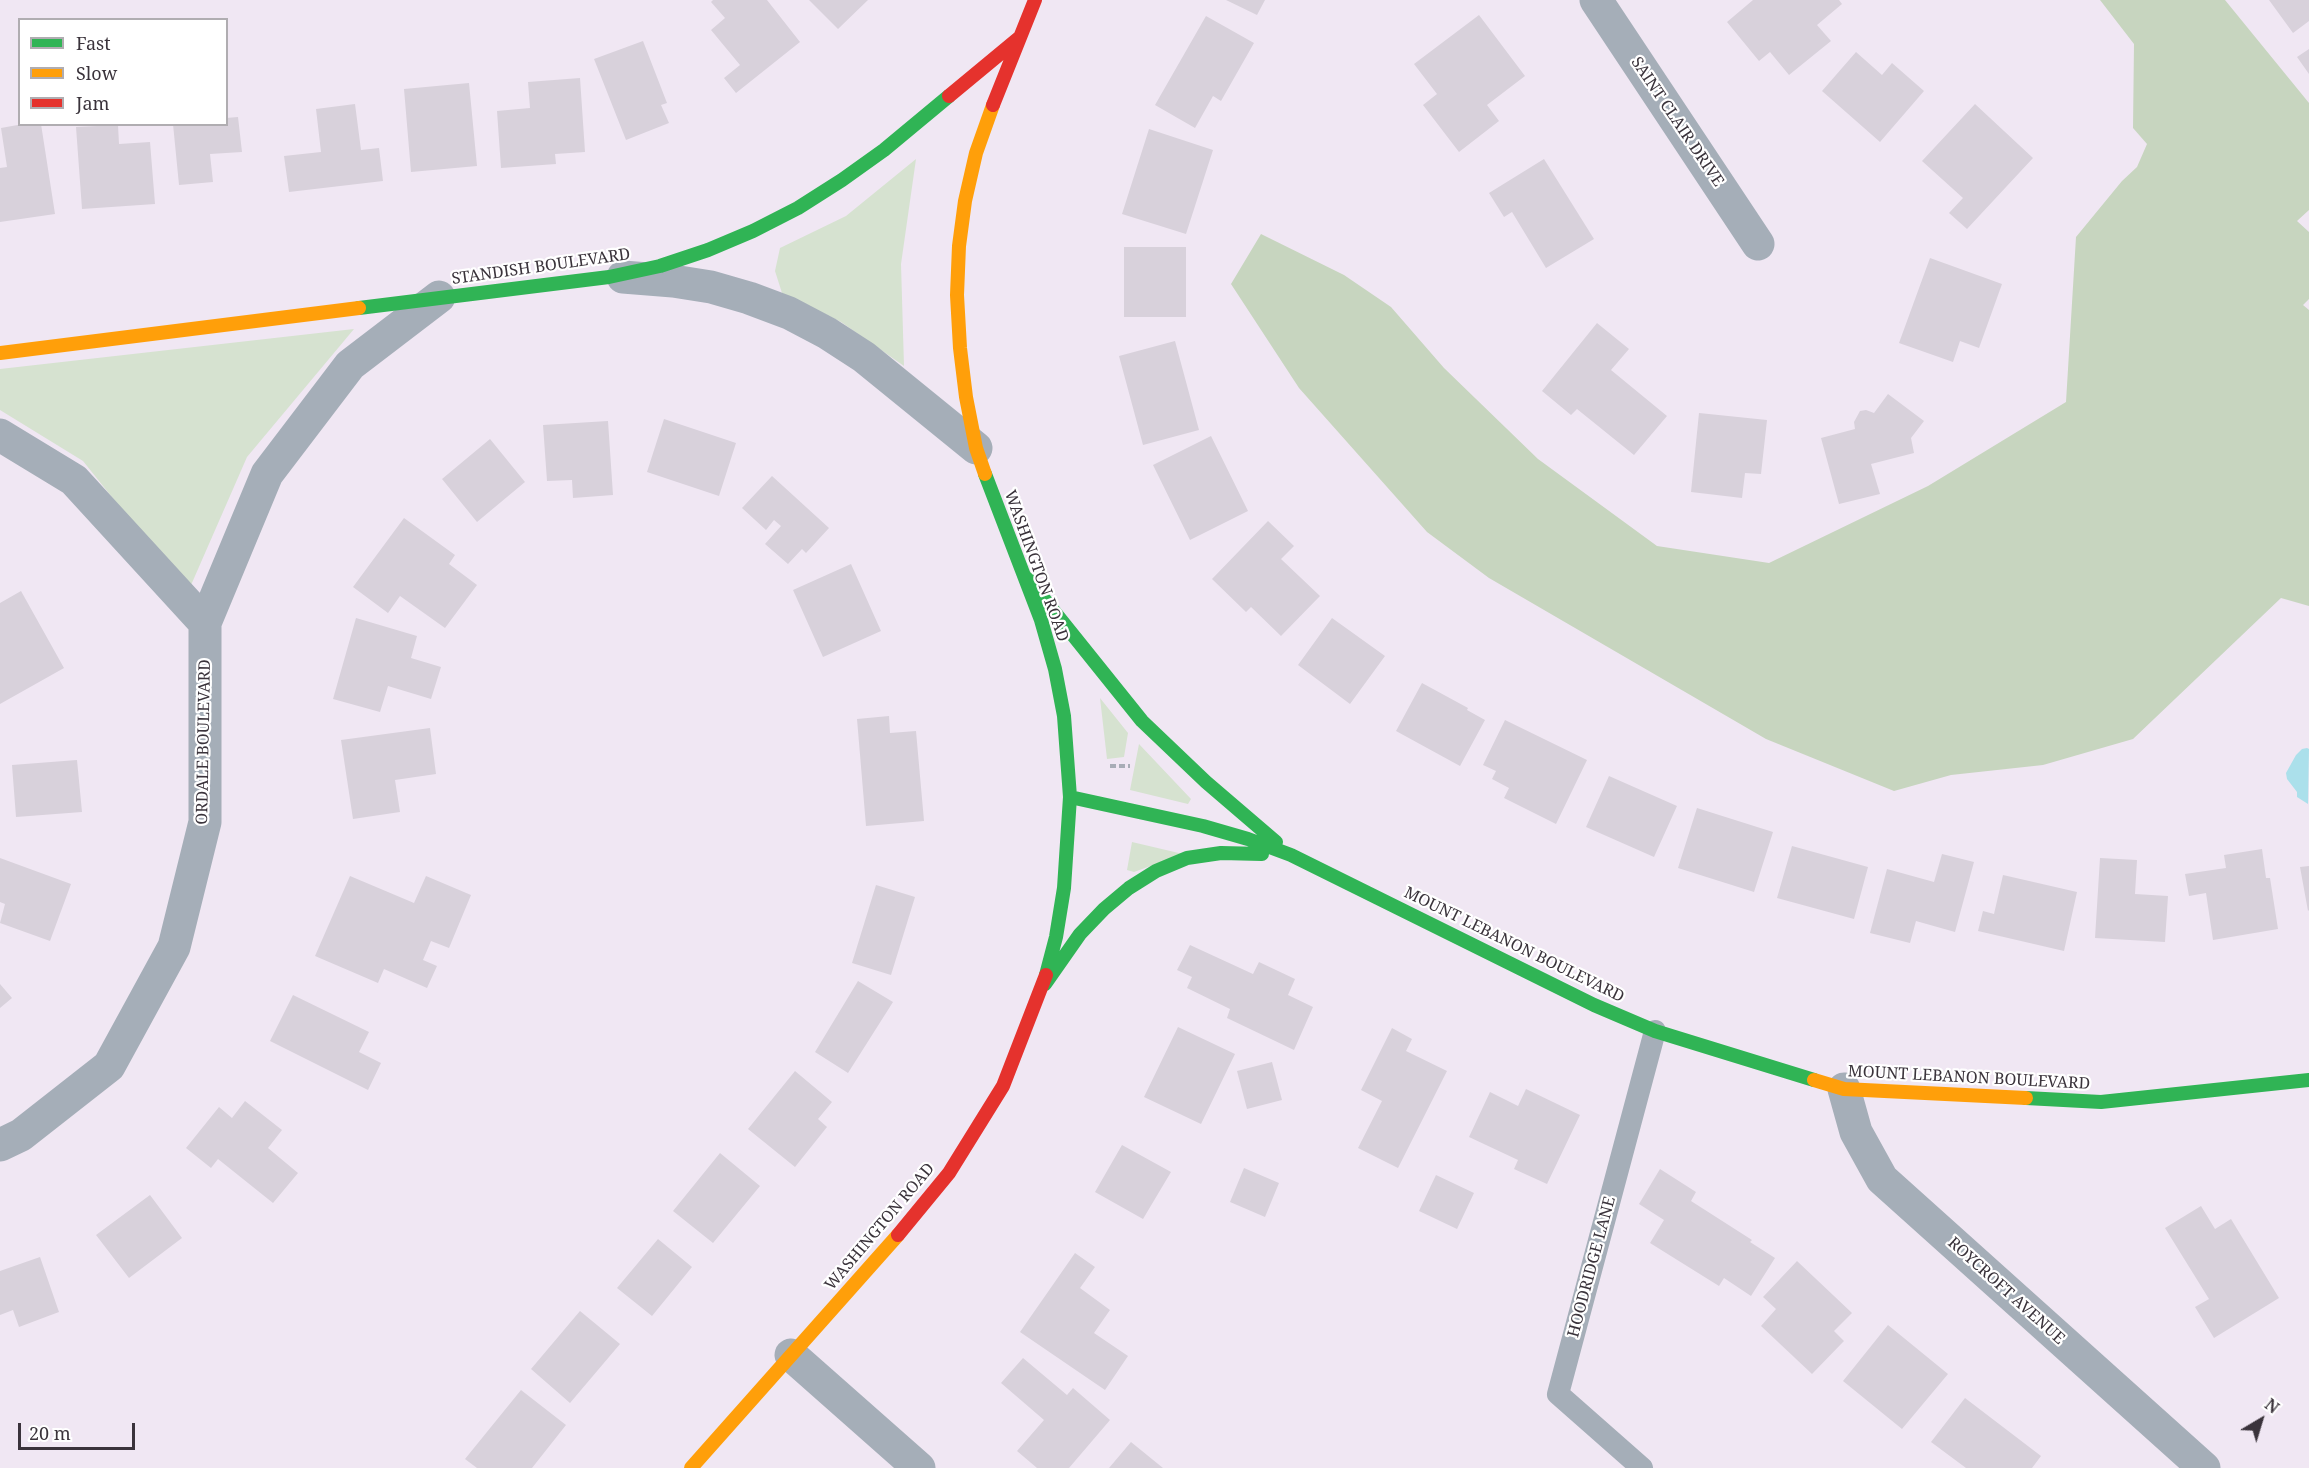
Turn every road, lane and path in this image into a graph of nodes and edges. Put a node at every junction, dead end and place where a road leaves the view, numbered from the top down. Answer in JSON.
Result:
{"nodes":[{"id":1,"x":1035,"y":0,"type":"edge"},
{"id":2,"x":1596,"y":0,"type":"edge"},
{"id":3,"x":1018,"y":38,"type":"junction"},
{"id":4,"x":1758,"y":244,"type":"dead end"},
{"id":5,"x":609,"y":276,"type":"junction"},
{"id":6,"x":440,"y":297,"type":"junction"},
{"id":7,"x":0,"y":352,"type":"edge"},
{"id":8,"x":0,"y":435,"type":"edge"},
{"id":9,"x":976,"y":448,"type":"junction"},
{"id":10,"x":1024,"y":575,"type":"junction"},
{"id":11,"x":205,"y":623,"type":"junction"},
{"id":12,"x":1110,"y":766,"type":"dead end"},
{"id":13,"x":1130,"y":766,"type":"dead end"},
{"id":14,"x":1070,"y":797,"type":"junction"},
{"id":15,"x":1291,"y":855,"type":"junction"},
{"id":16,"x":1043,"y":986,"type":"junction"},
{"id":17,"x":1655,"y":1031,"type":"junction"},
{"id":18,"x":2309,"y":1080,"type":"edge"},
{"id":19,"x":1844,"y":1089,"type":"junction"},
{"id":20,"x":0,"y":1145,"type":"edge"},
{"id":21,"x":791,"y":1355,"type":"junction"},
{"id":22,"x":691,"y":1468,"type":"edge"},
{"id":23,"x":919,"y":1468,"type":"edge"},
{"id":24,"x":1642,"y":1468,"type":"edge"},
{"id":25,"x":2204,"y":1468,"type":"edge"}],
"edges":[{"from":1,"to":3,"type":"street","name":"WASHINGTON ROAD"},
{"from":2,"to":4,"type":"street","name":"SAINT CLAIR DRIVE"},
{"from":3,"to":5,"type":"street","name":"STANDISH BOULEVARD"},
{"from":3,"to":9,"type":"street","name":"WASHINGTON ROAD"},
{"from":5,"to":6,"type":"street","name":"STANDISH BOULEVARD"},
{"from":5,"to":9,"type":"street"},
{"from":6,"to":7,"type":"street","name":"STANDISH BOULEVARD"},
{"from":6,"to":11,"type":"street","name":"ORDALE BOULEVARD"},
{"from":8,"to":11,"type":"street"},
{"from":9,"to":10,"type":"street","name":"WASHINGTON ROAD"},
{"from":10,"to":14,"type":"street","name":"WASHINGTON ROAD"},
{"from":10,"to":15,"type":"street"},
{"from":11,"to":20,"type":"street","name":"ORDALE BOULEVARD"},
{"from":12,"to":13,"type":"path"},
{"from":14,"to":15,"type":"street","name":"MOUNT LEBANON BOULEVARD"},
{"from":14,"to":16,"type":"street","name":"WASHINGTON ROAD"},
{"from":15,"to":16,"type":"street"},
{"from":15,"to":17,"type":"street","name":"MOUNT LEBANON BOULEVARD"},
{"from":16,"to":21,"type":"street","name":"WASHINGTON ROAD"},
{"from":17,"to":19,"type":"street","name":"MOUNT LEBANON BOULEVARD"},
{"from":17,"to":24,"type":"lane","name":"HOODRIDGE LANE"},
{"from":18,"to":19,"type":"street","name":"MOUNT LEBANON BOULEVARD"},
{"from":19,"to":25,"type":"street","name":"ROYCROFT AVENUE"},
{"from":21,"to":22,"type":"street","name":"WASHINGTON ROAD"},
{"from":21,"to":23,"type":"street"}]}
